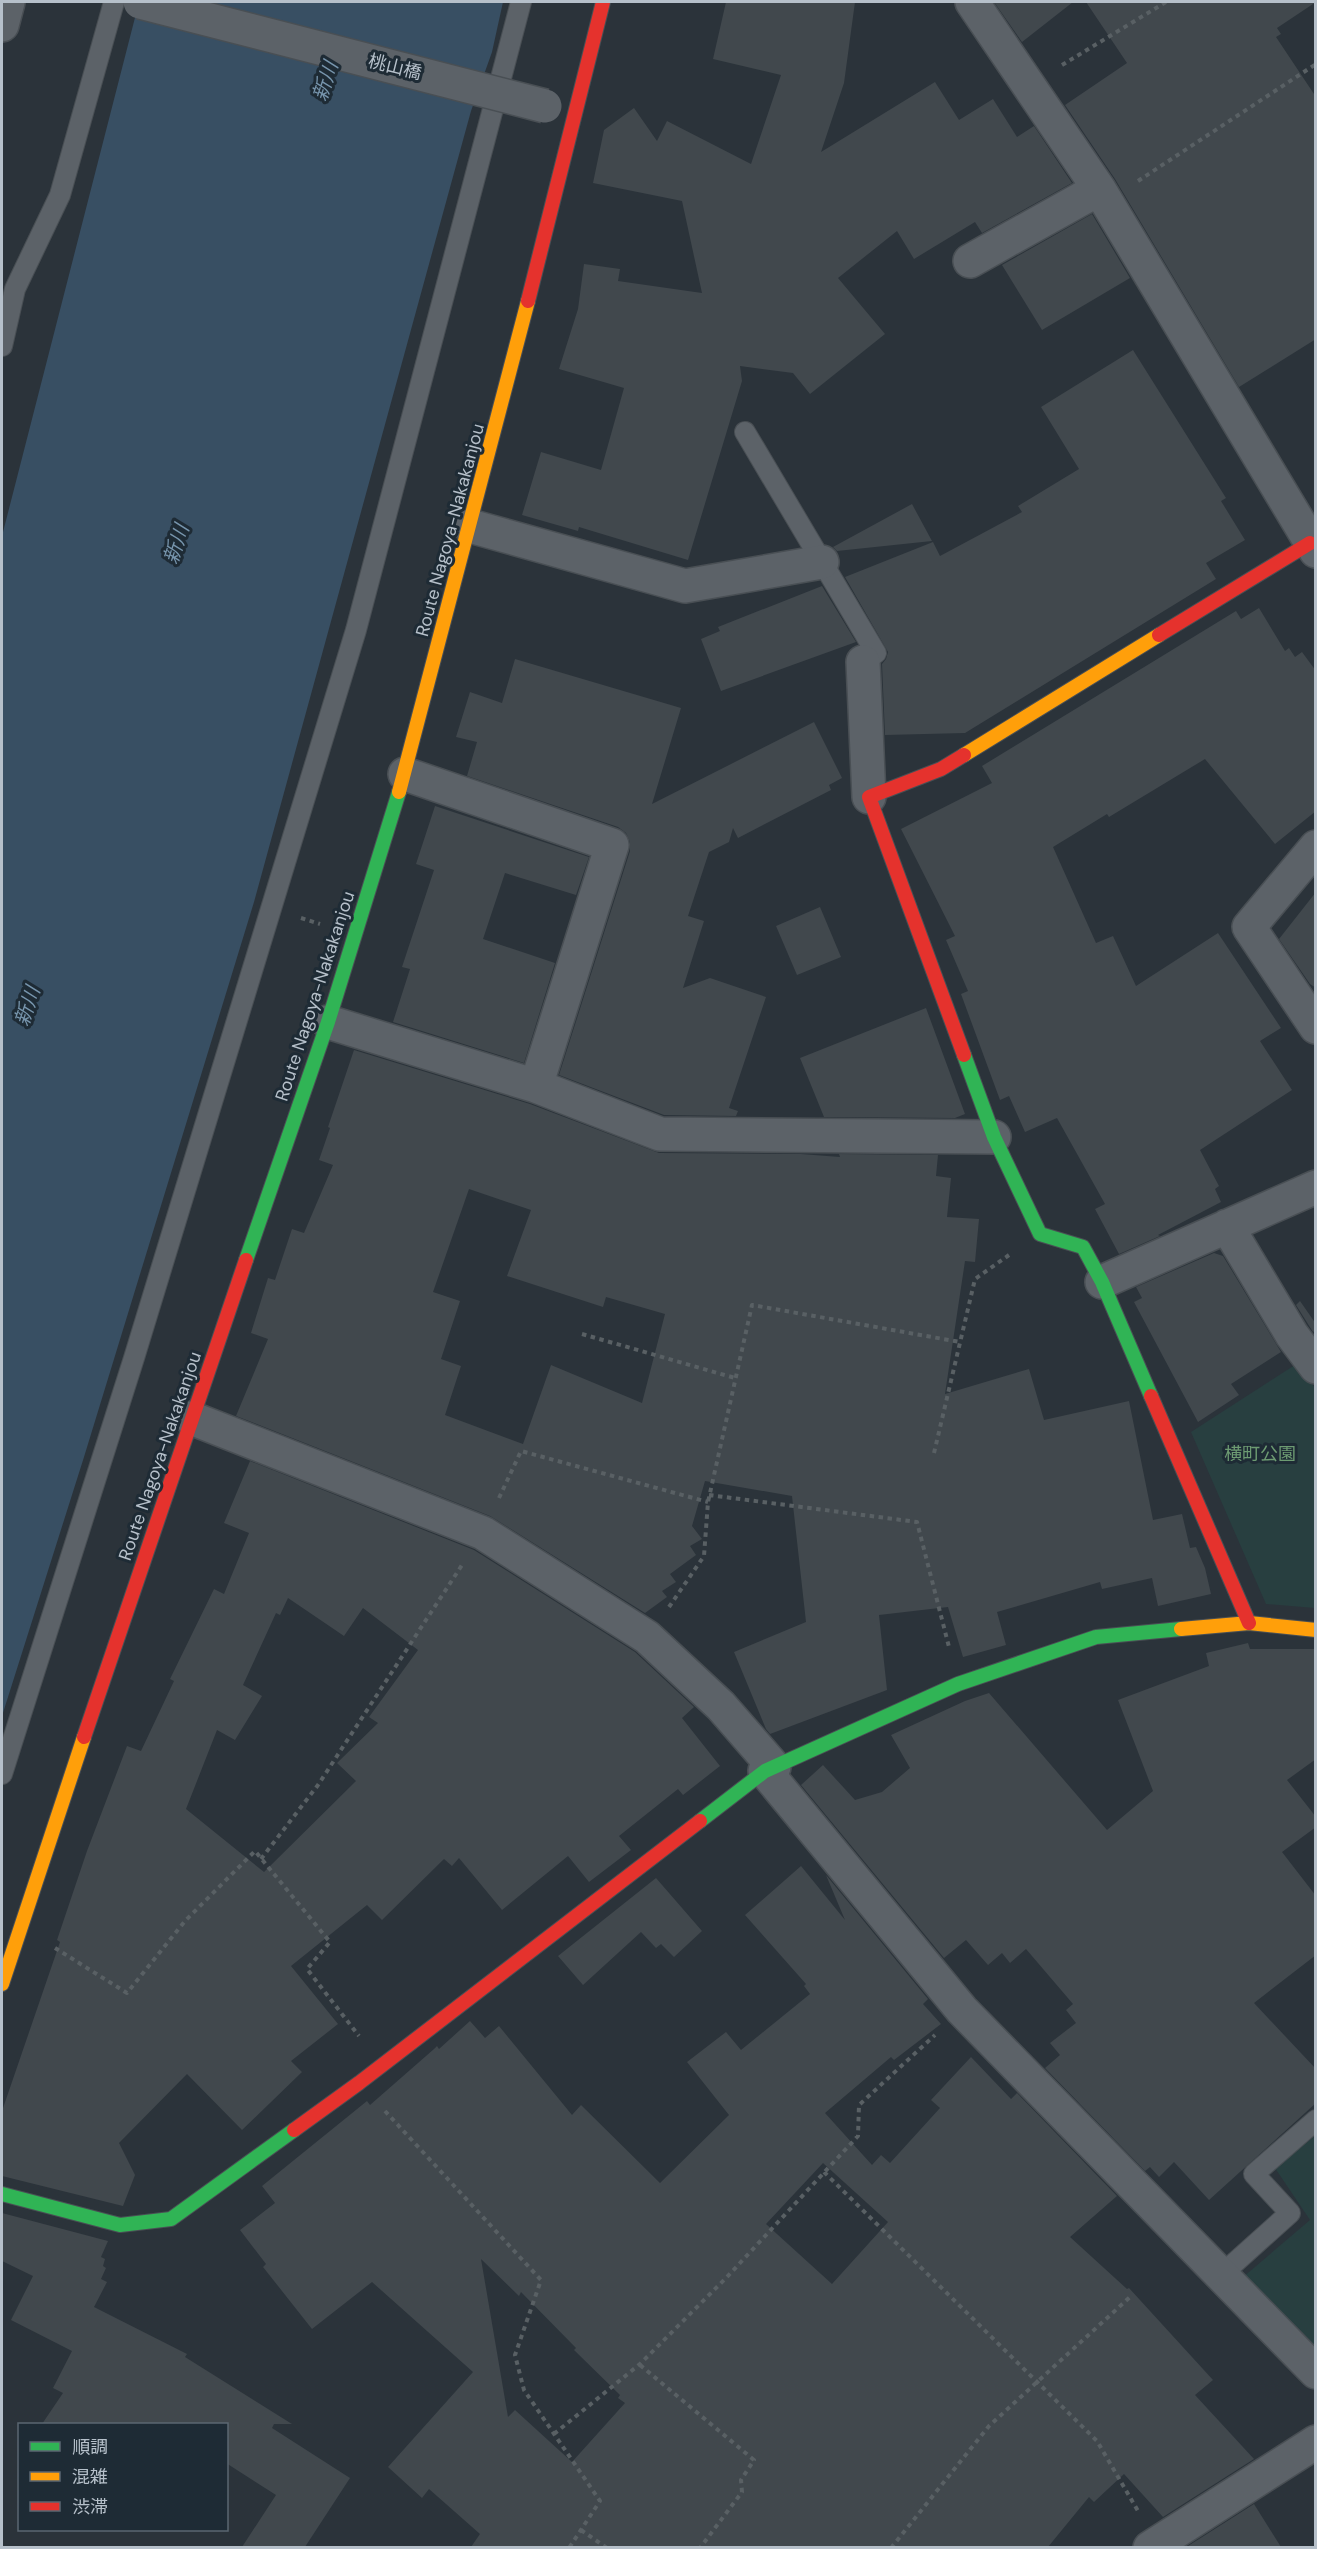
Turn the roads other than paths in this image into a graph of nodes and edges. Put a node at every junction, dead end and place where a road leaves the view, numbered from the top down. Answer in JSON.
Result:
{"nodes":[{"id":1,"x":8,"y":2,"type":"edge"},
{"id":2,"x":114,"y":2,"type":"edge"},
{"id":3,"x":140,"y":2,"type":"edge"},
{"id":4,"x":521,"y":2,"type":"edge"},
{"id":5,"x":593,"y":2,"type":"edge"},
{"id":6,"x":603,"y":2,"type":"edge"},
{"id":7,"x":972,"y":2,"type":"edge"},
{"id":8,"x":598,"y":22,"type":"junction"},
{"id":9,"x":2,"y":25,"type":"edge"},
{"id":10,"x":578,"y":109,"type":"junction"},
{"id":11,"x":1102,"y":195,"type":"junction"},
{"id":12,"x":970,"y":261,"type":"dead end"},
{"id":13,"x":2,"y":346,"type":"edge"},
{"id":14,"x":745,"y":432,"type":"dead end"},
{"id":15,"x":470,"y":526,"type":"junction"},
{"id":16,"x":1313,"y":547,"type":"edge"},
{"id":17,"x":822,"y":562,"type":"junction"},
{"id":18,"x":863,"y":662,"type":"joint"},
{"id":19,"x":405,"y":774,"type":"junction"},
{"id":20,"x":869,"y":797,"type":"junction"},
{"id":21,"x":1316,"y":847,"type":"edge"},
{"id":22,"x":328,"y":1022,"type":"junction"},
{"id":23,"x":1316,"y":1027,"type":"edge"},
{"id":24,"x":536,"y":1086,"type":"junction"},
{"id":25,"x":994,"y":1137,"type":"junction"},
{"id":26,"x":1316,"y":1187,"type":"edge"},
{"id":27,"x":1227,"y":1226,"type":"junction"},
{"id":28,"x":1102,"y":1282,"type":"junction"},
{"id":29,"x":1316,"y":1367,"type":"edge"},
{"id":30,"x":191,"y":1418,"type":"junction"},
{"id":31,"x":1249,"y":1623,"type":"junction"},
{"id":32,"x":1316,"y":1630,"type":"edge"},
{"id":33,"x":770,"y":1769,"type":"junction"},
{"id":34,"x":2,"y":1774,"type":"edge"},
{"id":35,"x":2,"y":1984,"type":"edge"},
{"id":36,"x":1316,"y":2120,"type":"edge"},
{"id":37,"x":2,"y":2194,"type":"edge"},
{"id":38,"x":1221,"y":2274,"type":"junction"},
{"id":39,"x":1316,"y":2372,"type":"edge"},
{"id":40,"x":1316,"y":2442,"type":"edge"},
{"id":41,"x":1152,"y":2546,"type":"edge"}],
"edges":[{"from":1,"to":9,"type":"street"},
{"from":2,"to":13,"type":"lane"},
{"from":3,"to":10,"type":"street","name":"桃山橋","bridge":true},
{"from":4,"to":34,"type":"lane"},
{"from":5,"to":8,"type":"lane"},
{"from":6,"to":8,"type":"street","name":"Route Nagoya-Nakakanjou"},
{"from":7,"to":11,"type":"street"},
{"from":8,"to":10,"type":"street","name":"Route Nagoya-Nakakanjou"},
{"from":10,"to":15,"type":"street","name":"Route Nagoya-Nakakanjou"},
{"from":11,"to":12,"type":"street"},
{"from":11,"to":16,"type":"street"},
{"from":14,"to":17,"type":"lane"},
{"from":15,"to":17,"type":"street"},
{"from":15,"to":19,"type":"street","name":"Route Nagoya-Nakakanjou"},
{"from":16,"to":20,"type":"street"},
{"from":17,"to":18,"type":"lane"},
{"from":18,"to":20,"type":"street"},
{"from":19,"to":22,"type":"street","name":"Route Nagoya-Nakakanjou"},
{"from":19,"to":24,"type":"street"},
{"from":20,"to":25,"type":"street"},
{"from":21,"to":23,"type":"street"},
{"from":22,"to":24,"type":"street"},
{"from":22,"to":30,"type":"street","name":"Route Nagoya-Nakakanjou"},
{"from":24,"to":25,"type":"street"},
{"from":25,"to":28,"type":"street"},
{"from":26,"to":27,"type":"street"},
{"from":27,"to":28,"type":"street"},
{"from":27,"to":29,"type":"street"},
{"from":28,"to":31,"type":"street"},
{"from":30,"to":33,"type":"street"},
{"from":30,"to":35,"type":"street","name":"Route Nagoya-Nakakanjou"},
{"from":31,"to":32,"type":"street"},
{"from":31,"to":33,"type":"street"},
{"from":33,"to":37,"type":"street"},
{"from":33,"to":38,"type":"street"},
{"from":36,"to":38,"type":"lane"},
{"from":38,"to":39,"type":"street"},
{"from":40,"to":41,"type":"street"}]}
